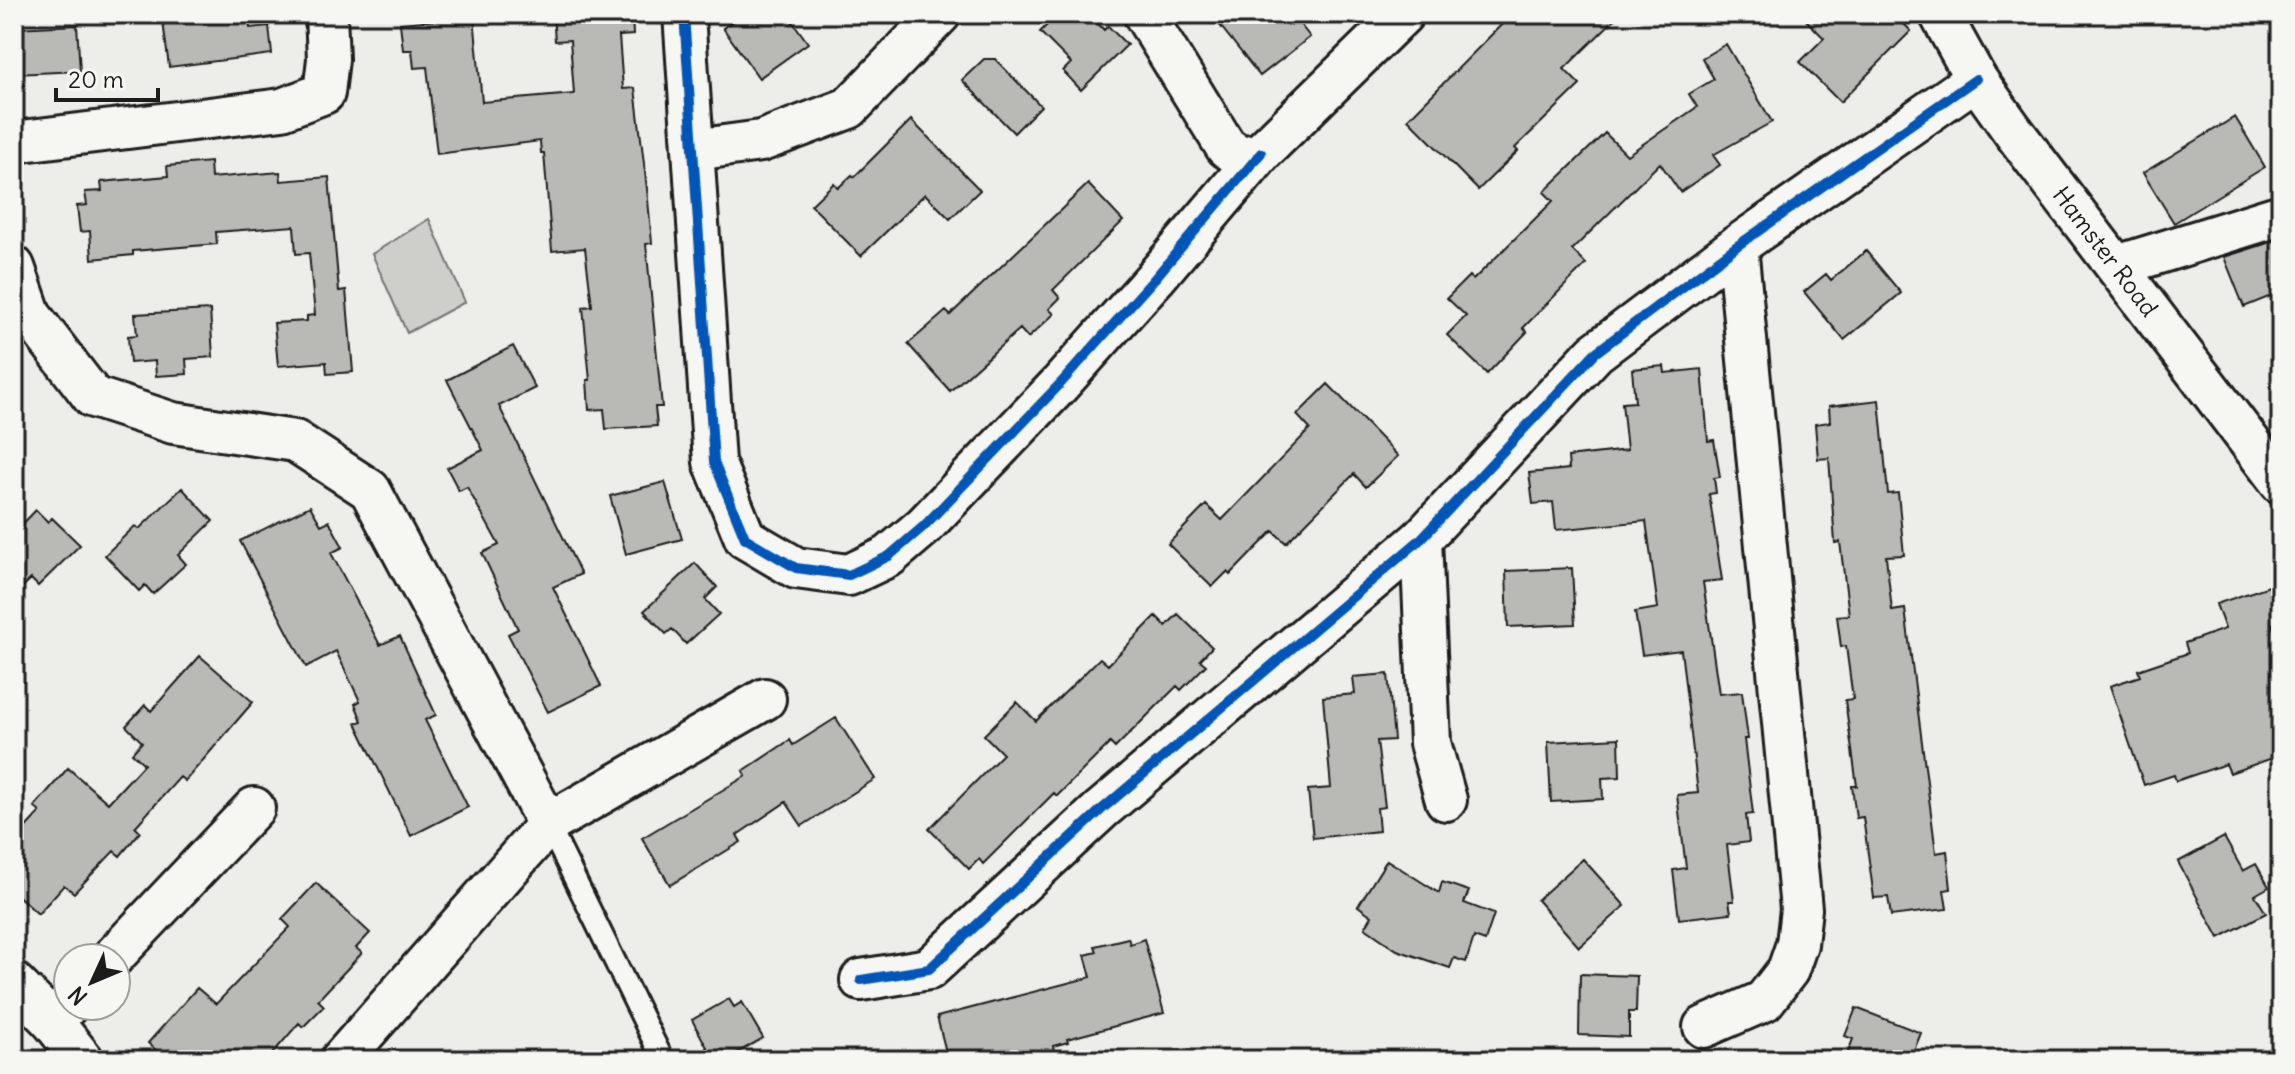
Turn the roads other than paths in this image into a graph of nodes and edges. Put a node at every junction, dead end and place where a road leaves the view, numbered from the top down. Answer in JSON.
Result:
{"nodes":[{"id":1,"x":326,"y":14,"type":"edge"},
{"id":2,"x":684,"y":14,"type":"edge"},
{"id":3,"x":940,"y":14,"type":"edge"},
{"id":4,"x":1144,"y":14,"type":"edge"},
{"id":5,"x":1403,"y":14,"type":"edge"},
{"id":6,"x":1940,"y":14,"type":"edge"},
{"id":7,"x":1976,"y":79,"type":"junction"},
{"id":8,"x":14,"y":142,"type":"edge"},
{"id":9,"x":694,"y":150,"type":"junction"},
{"id":10,"x":1261,"y":153,"type":"junction"},
{"id":11,"x":2281,"y":215,"type":"edge"},
{"id":12,"x":1737,"y":246,"type":"junction"},
{"id":13,"x":2117,"y":266,"type":"junction"},
{"id":14,"x":14,"y":267,"type":"edge"},
{"id":15,"x":2281,"y":483,"type":"edge"},
{"id":16,"x":1421,"y":539,"type":"junction"},
{"id":17,"x":765,"y":699,"type":"dead end"},
{"id":18,"x":1446,"y":800,"type":"dead end"},
{"id":19,"x":254,"y":808,"type":"dead end"},
{"id":20,"x":548,"y":824,"type":"junction"},
{"id":21,"x":127,"y":942,"type":"edge"},
{"id":22,"x":861,"y":980,"type":"dead end"},
{"id":23,"x":14,"y":983,"type":"edge"},
{"id":24,"x":52,"y":1008,"type":"edge"},
{"id":25,"x":64,"y":1022,"type":"edge"},
{"id":26,"x":1704,"y":1027,"type":"dead end"},
{"id":27,"x":83,"y":1060,"type":"edge"},
{"id":28,"x":341,"y":1060,"type":"edge"},
{"id":29,"x":663,"y":1060,"type":"edge"}],
"edges":[{"from":1,"to":8,"type":"street"},
{"from":2,"to":9,"type":"street"},
{"from":3,"to":9,"type":"street"},
{"from":4,"to":10,"type":"street"},
{"from":5,"to":10,"type":"street"},
{"from":6,"to":7,"type":"street","name":"Hamster Road"},
{"from":7,"to":12,"type":"street"},
{"from":7,"to":13,"type":"street","name":"Hamster Road"},
{"from":9,"to":10,"type":"street"},
{"from":11,"to":13,"type":"street"},
{"from":12,"to":16,"type":"street"},
{"from":12,"to":26,"type":"street"},
{"from":13,"to":15,"type":"street","name":"Hamster Road"},
{"from":14,"to":20,"type":"street"},
{"from":16,"to":18,"type":"street"},
{"from":16,"to":22,"type":"street"},
{"from":17,"to":20,"type":"street"},
{"from":19,"to":21,"type":"street"},
{"from":20,"to":28,"type":"street"},
{"from":20,"to":29,"type":"lane"},
{"from":23,"to":24,"type":"street"},
{"from":25,"to":27,"type":"street"}]}
